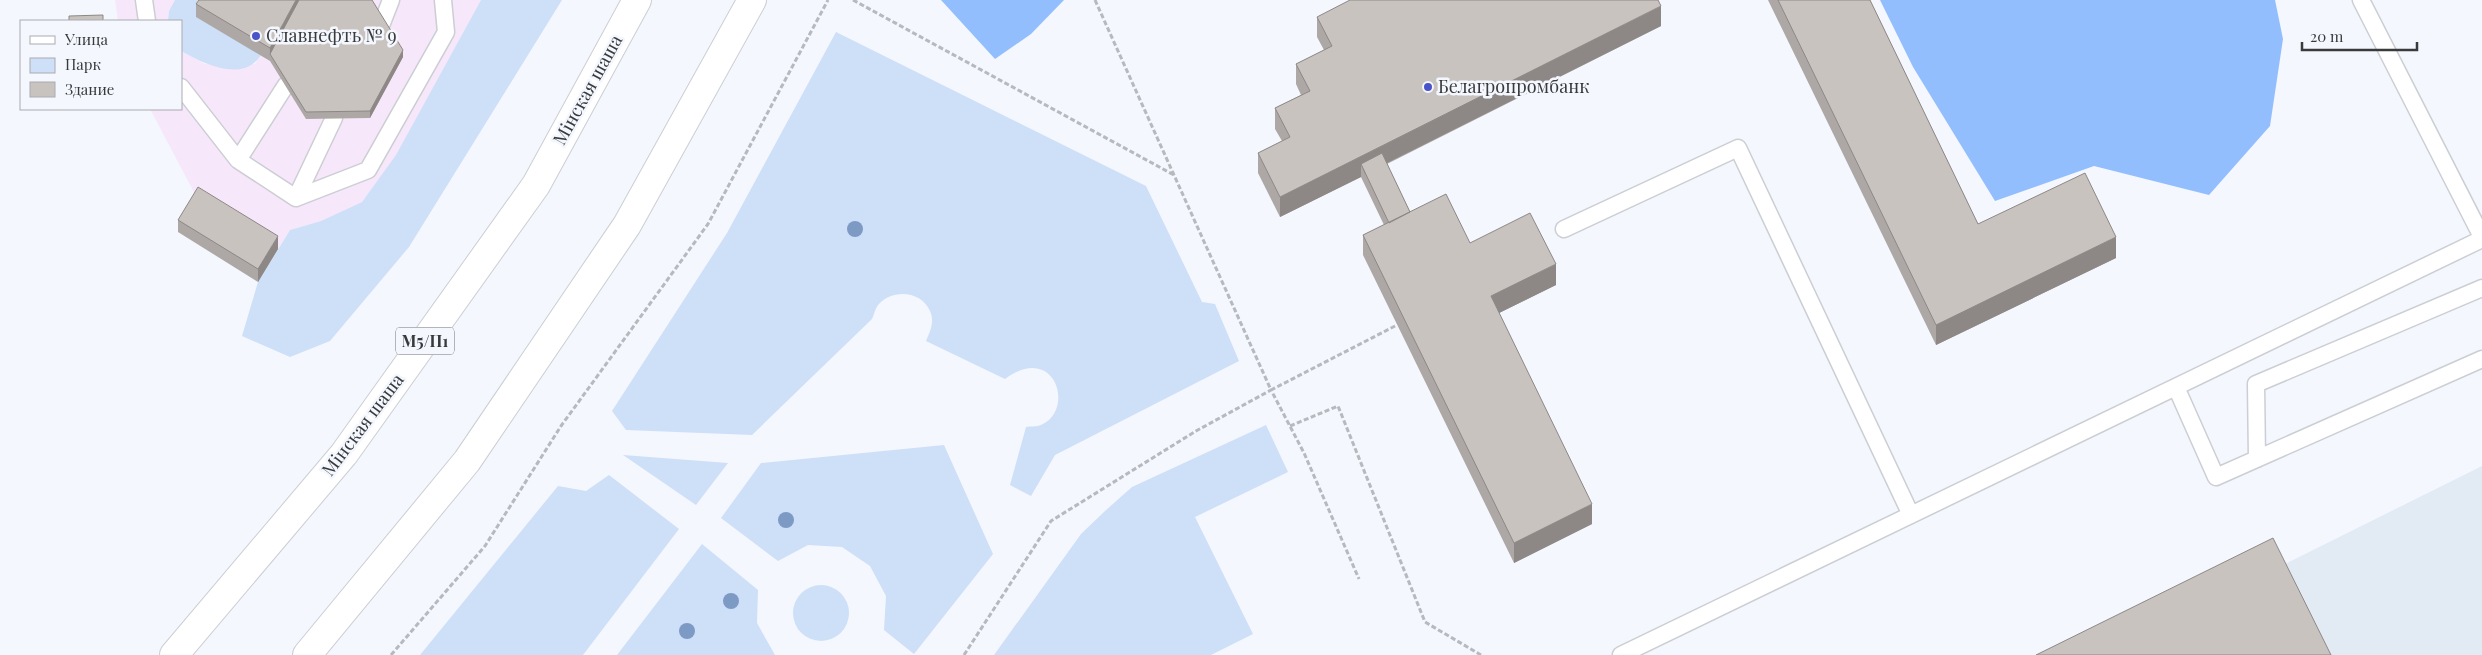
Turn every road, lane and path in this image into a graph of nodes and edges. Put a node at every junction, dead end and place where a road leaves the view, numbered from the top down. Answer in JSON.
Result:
{"nodes":[{"id":1,"x":144,"y":0,"type":"edge"},
{"id":2,"x":391,"y":0,"type":"edge"},
{"id":3,"x":443,"y":0,"type":"edge"},
{"id":4,"x":637,"y":0,"type":"edge"},
{"id":5,"x":752,"y":0,"type":"edge"},
{"id":6,"x":828,"y":0,"type":"edge"},
{"id":7,"x":853,"y":0,"type":"edge"},
{"id":8,"x":1095,"y":0,"type":"edge"},
{"id":9,"x":2361,"y":0,"type":"edge"},
{"id":10,"x":148,"y":20,"type":"edge"},
{"id":11,"x":382,"y":23,"type":"edge"},
{"id":12,"x":286,"y":85,"type":"edge"},
{"id":13,"x":182,"y":88,"type":"edge"},
{"id":14,"x":334,"y":118,"type":"edge"},
{"id":15,"x":238,"y":160,"type":"junction"},
{"id":16,"x":1175,"y":175,"type":"junction"},
{"id":17,"x":296,"y":198,"type":"junction"},
{"id":18,"x":1564,"y":229,"type":"dead end"},
{"id":19,"x":2482,"y":238,"type":"edge"},
{"id":20,"x":2482,"y":288,"type":"edge"},
{"id":21,"x":1398,"y":326,"type":"edge"},
{"id":22,"x":2482,"y":358,"type":"edge"},
{"id":23,"x":2176,"y":387,"type":"junction"},
{"id":24,"x":1271,"y":390,"type":"junction"},
{"id":25,"x":1290,"y":426,"type":"junction"},
{"id":26,"x":2257,"y":459,"type":"junction"},
{"id":27,"x":1911,"y":515,"type":"junction"},
{"id":28,"x":1359,"y":579,"type":"dead end"},
{"id":29,"x":174,"y":655,"type":"edge"},
{"id":30,"x":307,"y":655,"type":"edge"},
{"id":31,"x":391,"y":655,"type":"edge"},
{"id":32,"x":964,"y":655,"type":"edge"},
{"id":33,"x":1481,"y":655,"type":"edge"},
{"id":34,"x":1620,"y":655,"type":"edge"}],
"edges":[{"from":1,"to":10,"type":"lane"},
{"from":2,"to":11,"type":"lane"},
{"from":3,"to":17,"type":"lane"},
{"from":4,"to":29,"type":"main road","name":"Мінская шаша","number":"М5/П1"},
{"from":5,"to":30,"type":"main road"},
{"from":6,"to":31,"type":"path"},
{"from":7,"to":16,"type":"path"},
{"from":8,"to":16,"type":"path"},
{"from":9,"to":19,"type":"lane"},
{"from":12,"to":15,"type":"lane"},
{"from":13,"to":15,"type":"lane"},
{"from":14,"to":17,"type":"lane"},
{"from":15,"to":17,"type":"lane"},
{"from":16,"to":24,"type":"path"},
{"from":18,"to":27,"type":"lane"},
{"from":19,"to":23,"type":"lane"},
{"from":20,"to":26,"type":"lane"},
{"from":21,"to":24,"type":"path"},
{"from":22,"to":26,"type":"lane"},
{"from":23,"to":26,"type":"lane"},
{"from":23,"to":27,"type":"lane"},
{"from":24,"to":25,"type":"path"},
{"from":24,"to":32,"type":"path"},
{"from":25,"to":28,"type":"path"},
{"from":25,"to":33,"type":"path"},
{"from":27,"to":34,"type":"lane"}]}
